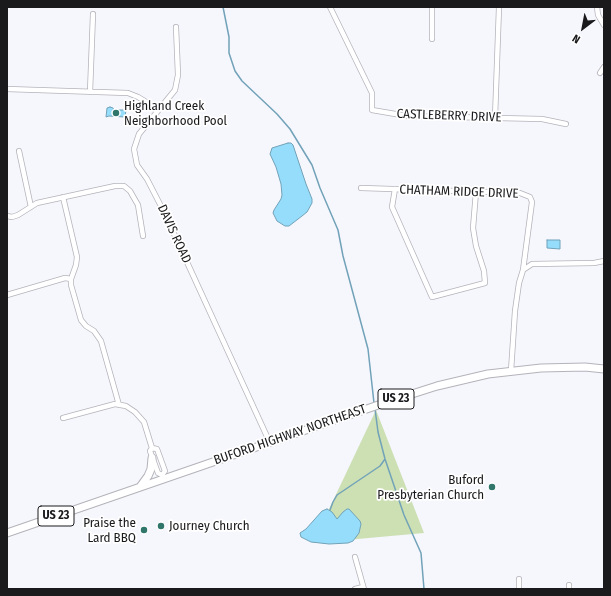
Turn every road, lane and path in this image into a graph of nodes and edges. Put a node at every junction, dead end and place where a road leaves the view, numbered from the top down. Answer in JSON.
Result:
{"nodes":[{"id":1,"x":330,"y":7,"type":"edge"},
{"id":2,"x":432,"y":7,"type":"edge"},
{"id":3,"x":499,"y":7,"type":"edge"},
{"id":4,"x":596,"y":7,"type":"edge"},
{"id":5,"x":93,"y":14,"type":"dead end"},
{"id":6,"x":604,"y":25,"type":"edge"},
{"id":7,"x":176,"y":27,"type":"dead end"},
{"id":8,"x":432,"y":39,"type":"dead end"},
{"id":9,"x":604,"y":68,"type":"edge"},
{"id":10,"x":600,"y":73,"type":"dead end"},
{"id":11,"x":7,"y":89,"type":"edge"},
{"id":12,"x":90,"y":92,"type":"junction"},
{"id":13,"x":157,"y":111,"type":"junction"},
{"id":14,"x":495,"y":118,"type":"junction"},
{"id":15,"x":566,"y":124,"type":"dead end"},
{"id":16,"x":19,"y":151,"type":"dead end"},
{"id":17,"x":361,"y":188,"type":"dead end"},
{"id":18,"x":395,"y":189,"type":"junction"},
{"id":19,"x":476,"y":192,"type":"junction"},
{"id":20,"x":62,"y":197,"type":"junction"},
{"id":21,"x":31,"y":207,"type":"junction"},
{"id":22,"x":7,"y":216,"type":"edge"},
{"id":23,"x":143,"y":236,"type":"dead end"},
{"id":24,"x":604,"y":261,"type":"edge"},
{"id":25,"x":523,"y":270,"type":"junction"},
{"id":26,"x":70,"y":279,"type":"junction"},
{"id":27,"x":7,"y":295,"type":"edge"},
{"id":28,"x":604,"y":370,"type":"edge"},
{"id":29,"x":511,"y":371,"type":"junction"},
{"id":30,"x":119,"y":405,"type":"junction"},
{"id":31,"x":63,"y":418,"type":"dead end"},
{"id":32,"x":270,"y":442,"type":"junction"},
{"id":33,"x":152,"y":448,"type":"junction"},
{"id":34,"x":152,"y":458,"type":"junction"},
{"id":35,"x":162,"y":477,"type":"junction"},
{"id":36,"x":140,"y":487,"type":"junction"},
{"id":37,"x":7,"y":533,"type":"edge"},
{"id":38,"x":355,"y":557,"type":"dead end"},
{"id":39,"x":520,"y":579,"type":"dead end"},
{"id":40,"x":364,"y":588,"type":"edge"},
{"id":41,"x":355,"y":589,"type":"edge"},
{"id":42,"x":519,"y":589,"type":"edge"}],
"edges":[{"from":1,"to":14,"type":"street","name":"CASTLEBERRY DRIVE"},
{"from":2,"to":8,"type":"street"},
{"from":3,"to":14,"type":"street"},
{"from":4,"to":6,"type":"street"},
{"from":5,"to":12,"type":"street"},
{"from":7,"to":13,"type":"street","name":"DAVIS ROAD"},
{"from":9,"to":10,"type":"street"},
{"from":11,"to":12,"type":"street"},
{"from":12,"to":13,"type":"street"},
{"from":13,"to":32,"type":"street","name":"DAVIS ROAD"},
{"from":14,"to":15,"type":"street","name":"CASTLEBERRY DRIVE"},
{"from":16,"to":21,"type":"street"},
{"from":17,"to":18,"type":"street","name":"CHATHAM RIDGE DRIVE"},
{"from":18,"to":19,"type":"street","name":"CHATHAM RIDGE DRIVE"},
{"from":18,"to":19,"type":"street"},
{"from":19,"to":25,"type":"street","name":"CHATHAM RIDGE DRIVE"},
{"from":20,"to":21,"type":"street"},
{"from":20,"to":23,"type":"street"},
{"from":20,"to":26,"type":"street"},
{"from":21,"to":22,"type":"street"},
{"from":24,"to":25,"type":"street"},
{"from":25,"to":29,"type":"street"},
{"from":26,"to":27,"type":"street"},
{"from":26,"to":30,"type":"street"},
{"from":28,"to":29,"type":"main road","name":"BUFORD HIGHWAY NORTHEAST","number":"US 23"},
{"from":29,"to":32,"type":"main road","name":"BUFORD HIGHWAY NORTHEAST","number":"US 23"},
{"from":30,"to":31,"type":"street"},
{"from":30,"to":33,"type":"street"},
{"from":32,"to":35,"type":"main road","name":"BUFORD HIGHWAY NORTHEAST","number":"US 23"},
{"from":33,"to":34,"type":"street"},
{"from":33,"to":35,"type":"street"},
{"from":34,"to":35,"type":"street"},
{"from":34,"to":36,"type":"main road"},
{"from":35,"to":36,"type":"main road","name":"BUFORD HIGHWAY NORTHEAST","number":"US 23"},
{"from":36,"to":37,"type":"main road","name":"BUFORD HIGHWAY NORTHEAST","number":"US 23"},
{"from":38,"to":40,"type":"street"},
{"from":39,"to":42,"type":"street"},
{"from":40,"to":41,"type":"street"}]}
